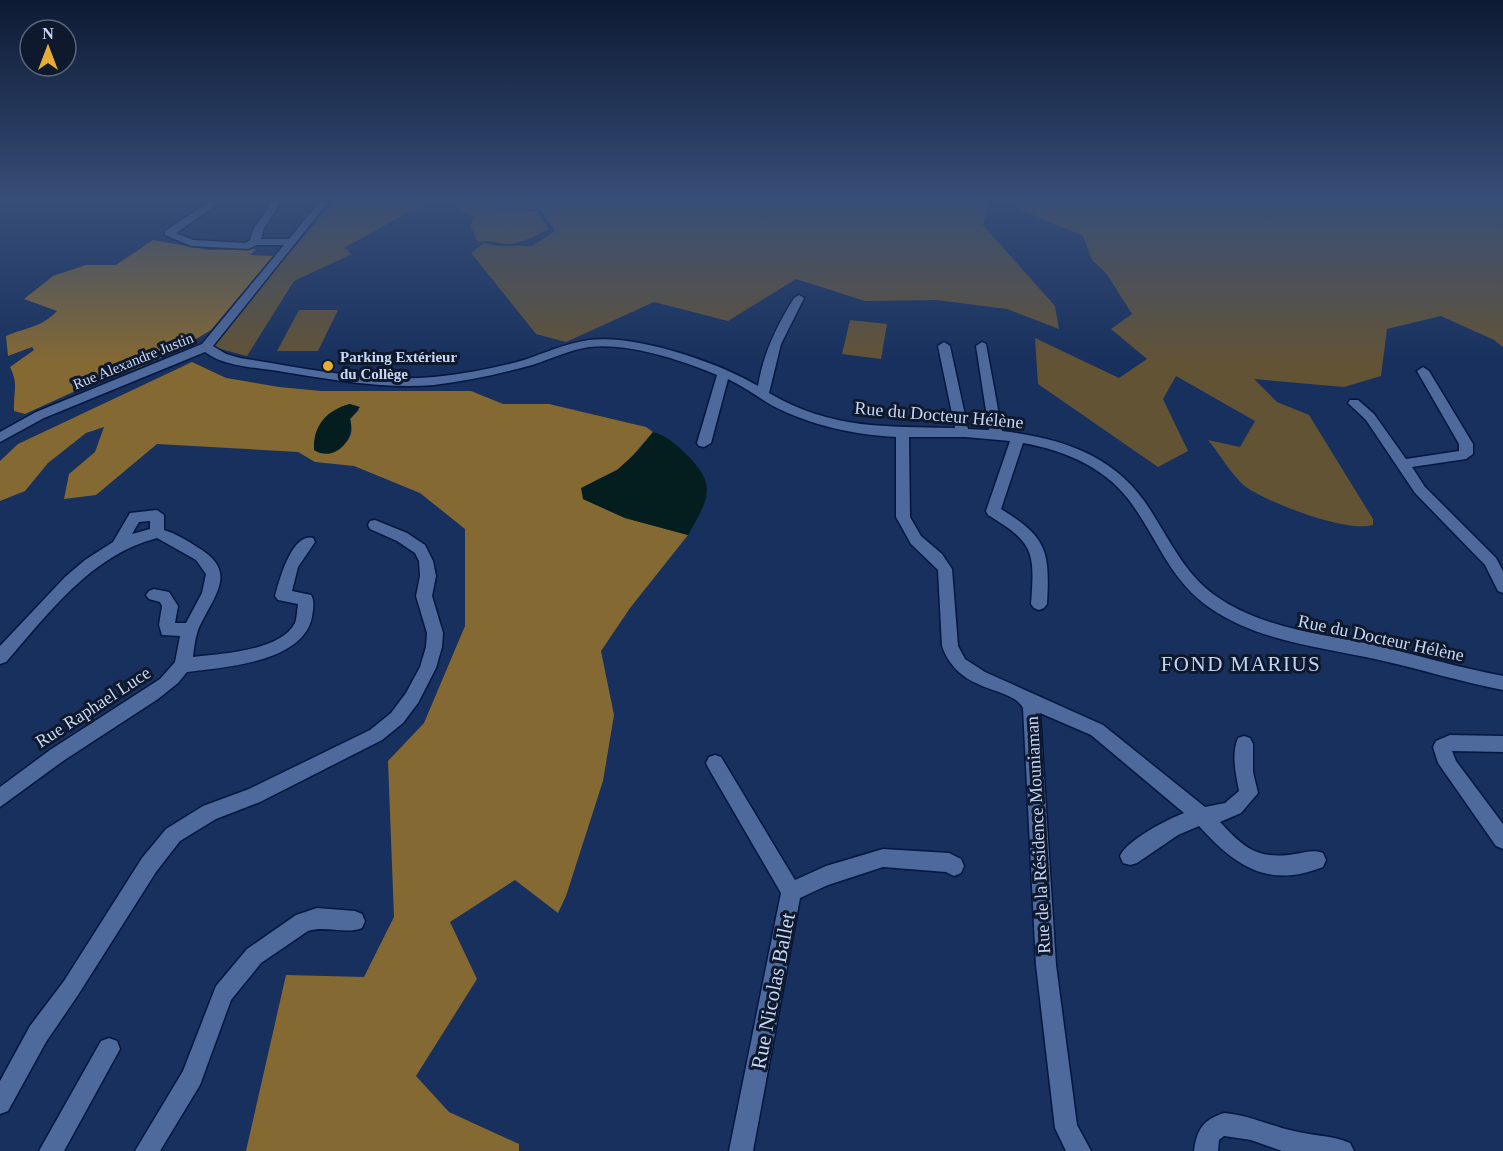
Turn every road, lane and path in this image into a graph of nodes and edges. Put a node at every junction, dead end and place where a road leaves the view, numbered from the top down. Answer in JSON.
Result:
{"nodes":[{"id":1,"x":282,"y":255,"type":"edge"},
{"id":2,"x":799,"y":298,"type":"dead end"},
{"id":3,"x":945,"y":346,"type":"dead end"},
{"id":4,"x":982,"y":346,"type":"dead end"},
{"id":5,"x":206,"y":347,"type":"junction"},
{"id":6,"x":1423,"y":371,"type":"dead end"},
{"id":7,"x":724,"y":372,"type":"junction"},
{"id":8,"x":764,"y":394,"type":"junction"},
{"id":9,"x":1354,"y":403,"type":"dead end"},
{"id":10,"x":962,"y":432,"type":"junction"},
{"id":11,"x":902,"y":433,"type":"junction"},
{"id":12,"x":996,"y":435,"type":"junction"},
{"id":13,"x":0,"y":438,"type":"edge"},
{"id":14,"x":1018,"y":438,"type":"junction"},
{"id":15,"x":704,"y":442,"type":"dead end"},
{"id":16,"x":1404,"y":464,"type":"junction"},
{"id":17,"x":375,"y":525,"type":"dead end"},
{"id":18,"x":308,"y":542,"type":"dead end"},
{"id":19,"x":1503,"y":587,"type":"edge"},
{"id":20,"x":154,"y":596,"type":"dead end"},
{"id":21,"x":1039,"y":604,"type":"dead end"},
{"id":22,"x":190,"y":629,"type":"junction"},
{"id":23,"x":0,"y":657,"type":"edge"},
{"id":24,"x":184,"y":665,"type":"junction"},
{"id":25,"x":1503,"y":683,"type":"edge"},
{"id":26,"x":1028,"y":700,"type":"junction"},
{"id":27,"x":1244,"y":744,"type":"dead end"},
{"id":28,"x":1503,"y":744,"type":"edge"},
{"id":29,"x":716,"y":763,"type":"dead end"},
{"id":30,"x":0,"y":798,"type":"edge"},
{"id":31,"x":1203,"y":817,"type":"junction"},
{"id":32,"x":1503,"y":840,"type":"edge"},
{"id":33,"x":1130,"y":856,"type":"dead end"},
{"id":34,"x":1316,"y":860,"type":"dead end"},
{"id":35,"x":954,"y":866,"type":"dead end"},
{"id":36,"x":791,"y":892,"type":"junction"},
{"id":37,"x":355,"y":921,"type":"dead end"},
{"id":38,"x":109,"y":1049,"type":"dead end"},
{"id":39,"x":0,"y":1103,"type":"edge"},
{"id":40,"x":51,"y":1151,"type":"edge"},
{"id":41,"x":147,"y":1151,"type":"edge"},
{"id":42,"x":741,"y":1151,"type":"edge"},
{"id":43,"x":1079,"y":1151,"type":"edge"},
{"id":44,"x":1206,"y":1151,"type":"edge"},
{"id":45,"x":1342,"y":1151,"type":"edge"}],
"edges":[{"from":1,"to":5,"type":"street","name":"Rue Alexandre Justin"},
{"from":2,"to":8,"type":"street"},
{"from":3,"to":10,"type":"street"},
{"from":4,"to":12,"type":"street"},
{"from":5,"to":7,"type":"street","name":"Rue du Docteur Hélène"},
{"from":5,"to":13,"type":"street","name":"Rue Alexandre Justin"},
{"from":6,"to":16,"type":"street"},
{"from":7,"to":8,"type":"street","name":"Rue du Docteur Hélène"},
{"from":7,"to":15,"type":"street"},
{"from":8,"to":11,"type":"street","name":"Rue du Docteur Hélène"},
{"from":9,"to":16,"type":"street"},
{"from":10,"to":11,"type":"street","name":"Rue du Docteur Hélène"},
{"from":10,"to":12,"type":"street","name":"Rue du Docteur Hélène"},
{"from":11,"to":26,"type":"street","name":"Rue de la Résidence Mouniaman"},
{"from":12,"to":14,"type":"street","name":"Rue du Docteur Hélène"},
{"from":14,"to":21,"type":"street"},
{"from":14,"to":25,"type":"street","name":"Rue du Docteur Hélène"},
{"from":16,"to":19,"type":"street"},
{"from":17,"to":39,"type":"street"},
{"from":18,"to":24,"type":"street"},
{"from":20,"to":22,"type":"street"},
{"from":22,"to":23,"type":"street"},
{"from":22,"to":24,"type":"street"},
{"from":24,"to":30,"type":"street","name":"Rue Raphael Luce"},
{"from":26,"to":31,"type":"street"},
{"from":26,"to":43,"type":"street","name":"Rue de la Résidence Mouniaman"},
{"from":27,"to":31,"type":"street"},
{"from":28,"to":32,"type":"street"},
{"from":29,"to":36,"type":"street"},
{"from":31,"to":33,"type":"street"},
{"from":31,"to":34,"type":"street"},
{"from":35,"to":36,"type":"street","name":"Rue Nicolas Ballet"},
{"from":36,"to":42,"type":"street","name":"Rue Nicolas Ballet"},
{"from":37,"to":41,"type":"street"},
{"from":38,"to":40,"type":"street"},
{"from":44,"to":45,"type":"street"}]}
